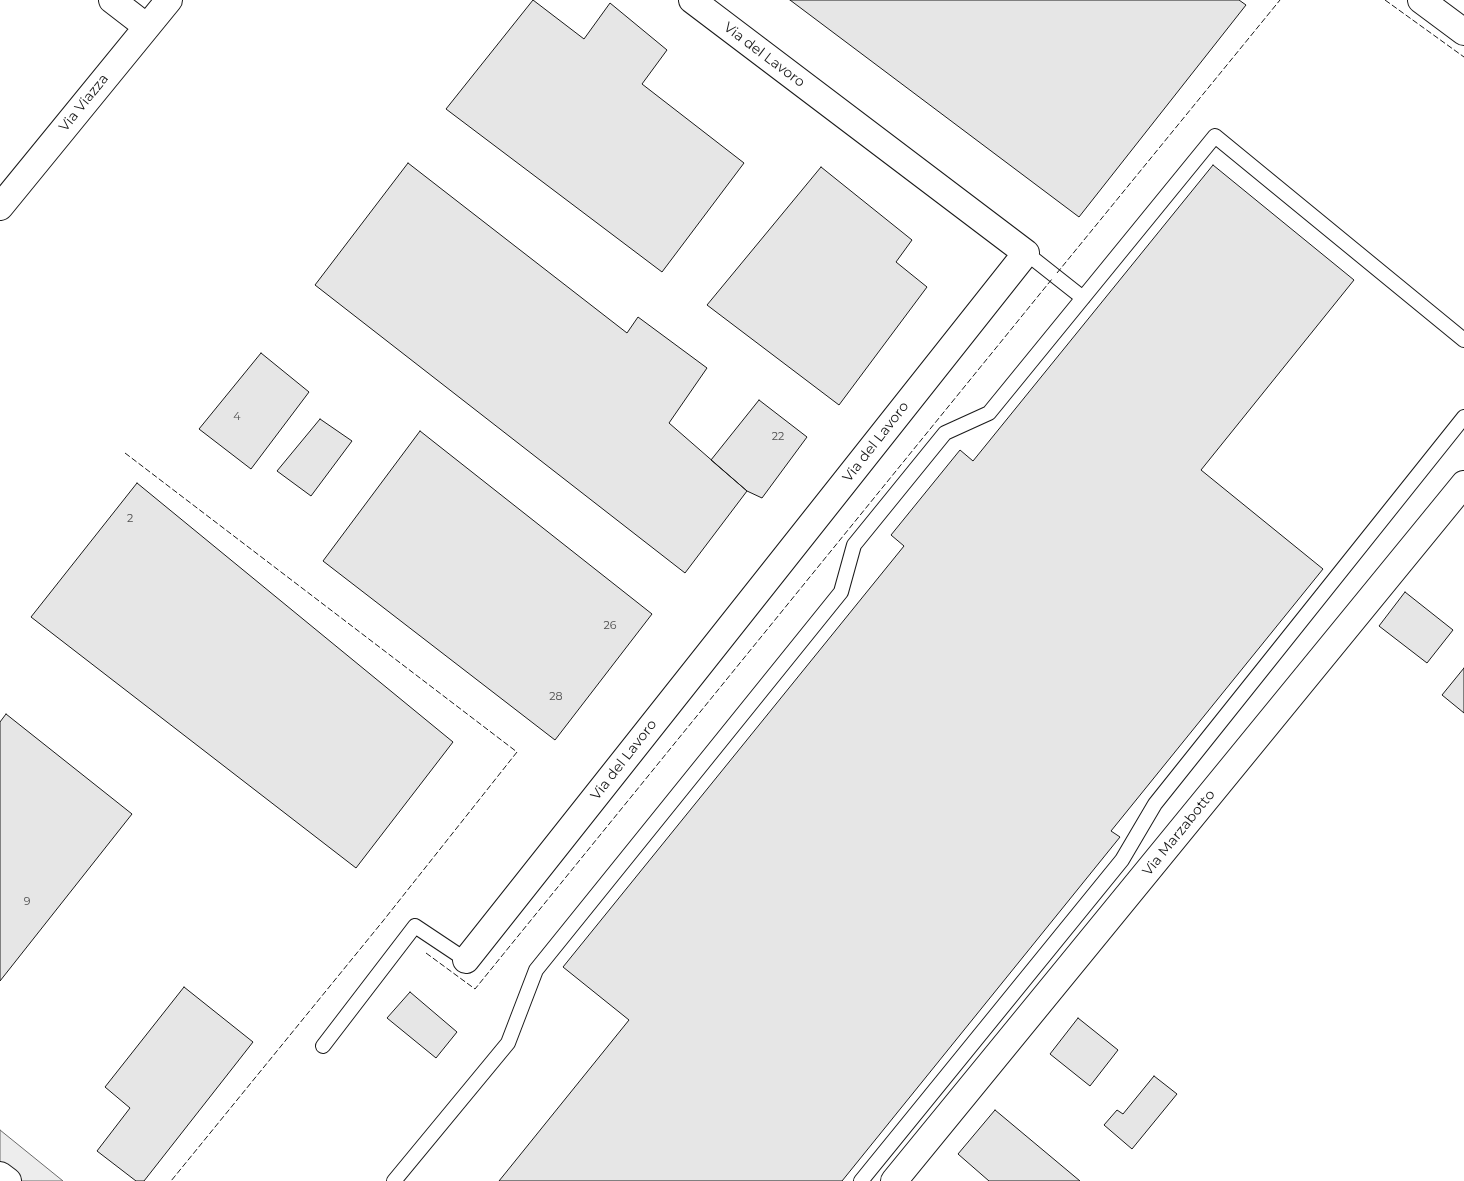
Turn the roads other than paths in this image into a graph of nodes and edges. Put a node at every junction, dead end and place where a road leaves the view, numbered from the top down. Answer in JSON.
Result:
{"nodes":[{"id":1,"x":112,"y":0,"type":"edge"},
{"id":2,"x":169,"y":0,"type":"edge"},
{"id":3,"x":692,"y":0,"type":"edge"},
{"id":4,"x":1421,"y":0,"type":"edge"},
{"id":5,"x":147,"y":27,"type":"junction"},
{"id":6,"x":1464,"y":32,"type":"edge"},
{"id":7,"x":0,"y":207,"type":"edge"},
{"id":8,"x":1026,"y":253,"type":"junction"},
{"id":9,"x":1083,"y":298,"type":"junction"},
{"id":10,"x":1464,"y":340,"type":"edge"},
{"id":11,"x":1464,"y":417,"type":"edge"},
{"id":12,"x":1464,"y":484,"type":"edge"},
{"id":13,"x":466,"y":960,"type":"joint"},
{"id":14,"x":323,"y":1046,"type":"dead end"},
{"id":15,"x":0,"y":1175,"type":"edge"},
{"id":16,"x":8,"y":1181,"type":"edge"},
{"id":17,"x":394,"y":1181,"type":"edge"},
{"id":18,"x":861,"y":1181,"type":"edge"},
{"id":19,"x":894,"y":1181,"type":"edge"}],
"edges":[{"from":1,"to":5,"type":"street"},
{"from":2,"to":5,"type":"street","name":"Via Viazza"},
{"from":3,"to":8,"type":"street","name":"Via del Lavoro"},
{"from":4,"to":6,"type":"street"},
{"from":5,"to":7,"type":"street","name":"Via Viazza"},
{"from":8,"to":9,"type":"lane"},
{"from":8,"to":13,"type":"street","name":"Via del Lavoro"},
{"from":9,"to":10,"type":"lane"},
{"from":9,"to":17,"type":"lane"},
{"from":11,"to":18,"type":"lane"},
{"from":12,"to":19,"type":"street","name":"Via Marzabotto"},
{"from":13,"to":14,"type":"lane"},
{"from":15,"to":16,"type":"street"}]}
